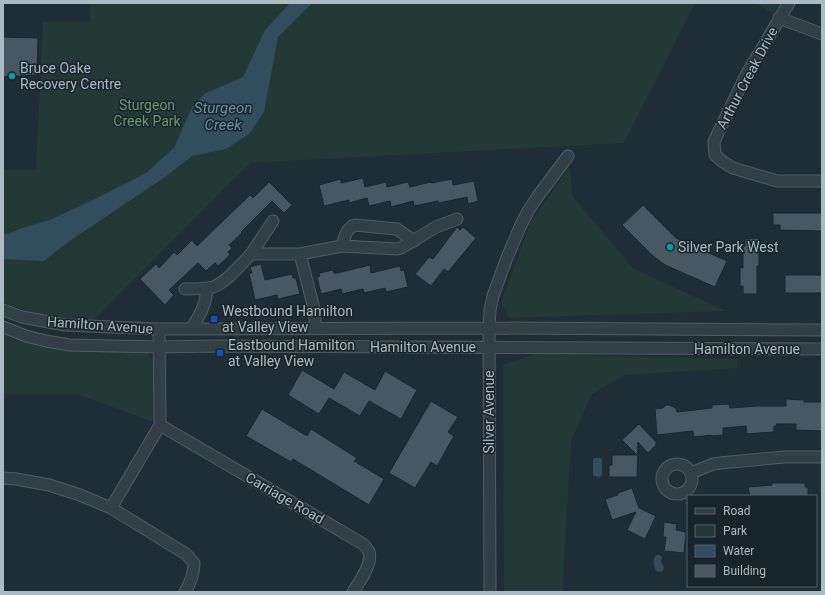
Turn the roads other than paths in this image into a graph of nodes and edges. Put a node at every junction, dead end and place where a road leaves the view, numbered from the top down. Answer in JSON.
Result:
{"nodes":[{"id":1,"x":789,"y":3,"type":"edge"},
{"id":2,"x":779,"y":18,"type":"junction"},
{"id":3,"x":822,"y":34,"type":"edge"},
{"id":4,"x":568,"y":156,"type":"dead end"},
{"id":5,"x":822,"y":181,"type":"edge"},
{"id":6,"x":457,"y":219,"type":"dead end"},
{"id":7,"x":273,"y":221,"type":"dead end"},
{"id":8,"x":414,"y":241,"type":"junction"},
{"id":9,"x":342,"y":246,"type":"junction"},
{"id":10,"x":251,"y":254,"type":"junction"},
{"id":11,"x":300,"y":254,"type":"junction"},
{"id":12,"x":185,"y":288,"type":"dead end"},
{"id":13,"x":207,"y":288,"type":"junction"},
{"id":14,"x":3,"y":310,"type":"edge"},
{"id":15,"x":3,"y":327,"type":"edge"},
{"id":16,"x":489,"y":328,"type":"junction"},
{"id":17,"x":159,"y":329,"type":"junction"},
{"id":18,"x":191,"y":329,"type":"junction"},
{"id":19,"x":315,"y":329,"type":"junction"},
{"id":20,"x":822,"y":330,"type":"edge"},
{"id":21,"x":159,"y":347,"type":"junction"},
{"id":22,"x":489,"y":347,"type":"junction"},
{"id":23,"x":822,"y":349,"type":"edge"},
{"id":24,"x":160,"y":425,"type":"junction"},
{"id":25,"x":822,"y":457,"type":"edge"},
{"id":26,"x":691,"y":473,"type":"dead end"},
{"id":27,"x":3,"y":478,"type":"edge"},
{"id":28,"x":111,"y":508,"type":"junction"},
{"id":29,"x":185,"y":592,"type":"edge"},
{"id":30,"x":353,"y":592,"type":"edge"},
{"id":31,"x":490,"y":592,"type":"edge"}],
"edges":[{"from":1,"to":2,"type":"street","name":"Arthur Creak Drive"},
{"from":2,"to":3,"type":"street"},
{"from":2,"to":5,"type":"street","name":"Arthur Creak Drive"},
{"from":4,"to":16,"type":"street","name":"Silver Avenue"},
{"from":6,"to":8,"type":"street"},
{"from":7,"to":10,"type":"street"},
{"from":8,"to":9,"type":"street"},
{"from":8,"to":9,"type":"street"},
{"from":9,"to":11,"type":"street"},
{"from":10,"to":11,"type":"street"},
{"from":10,"to":13,"type":"street"},
{"from":11,"to":19,"type":"street"},
{"from":12,"to":13,"type":"street"},
{"from":13,"to":18,"type":"street"},
{"from":14,"to":17,"type":"street","name":"Hamilton Avenue"},
{"from":15,"to":21,"type":"street","name":"Hamilton Avenue"},
{"from":16,"to":19,"type":"street","name":"Hamilton Avenue"},
{"from":16,"to":20,"type":"street","name":"Hamilton Avenue"},
{"from":16,"to":22,"type":"street","name":"Silver Avenue"},
{"from":17,"to":18,"type":"street","name":"Hamilton Avenue"},
{"from":17,"to":21,"type":"street"},
{"from":18,"to":19,"type":"street","name":"Hamilton Avenue"},
{"from":21,"to":22,"type":"street","name":"Hamilton Avenue"},
{"from":21,"to":24,"type":"street"},
{"from":22,"to":23,"type":"street","name":"Hamilton Avenue"},
{"from":22,"to":31,"type":"street","name":"Silver Avenue"},
{"from":24,"to":28,"type":"street"},
{"from":24,"to":30,"type":"street","name":"Carriage Road"},
{"from":25,"to":26,"type":"street"},
{"from":27,"to":28,"type":"street"},
{"from":28,"to":29,"type":"street"}]}
